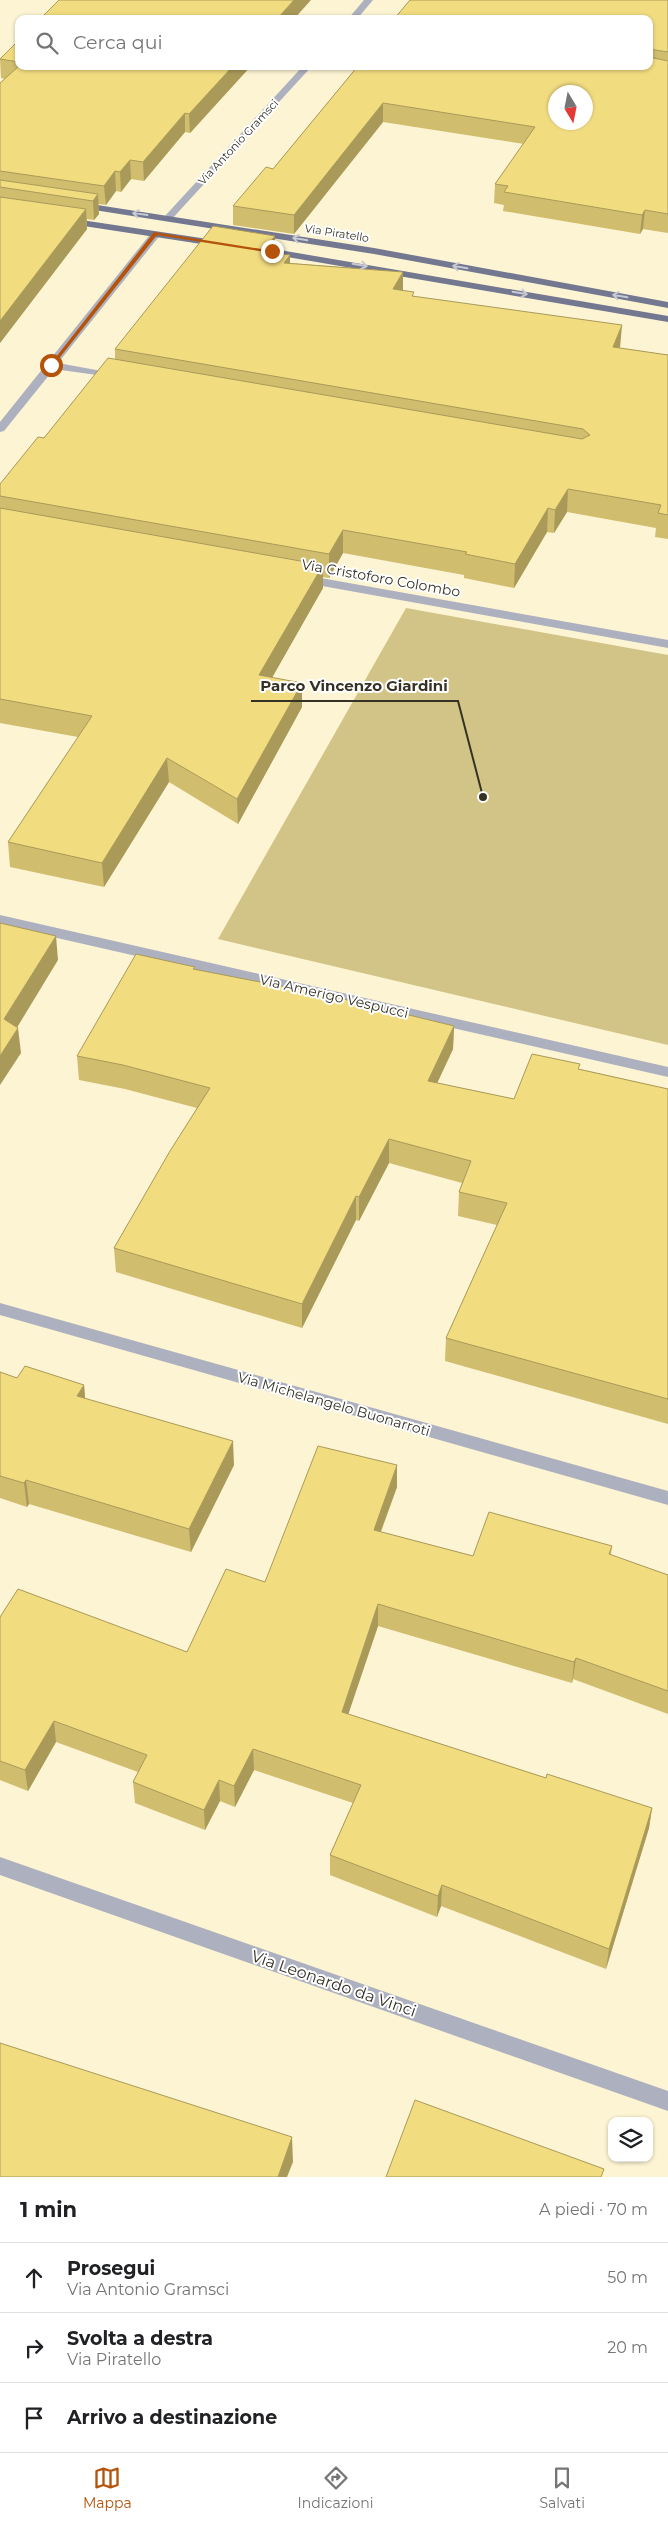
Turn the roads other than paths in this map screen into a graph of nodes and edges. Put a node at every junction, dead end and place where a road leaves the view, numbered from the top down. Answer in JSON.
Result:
{"nodes":[{"id":1,"x":370,"y":0,"type":"edge"},
{"id":2,"x":356,"y":15,"type":"edge"},
{"id":3,"x":304,"y":70,"type":"edge"},
{"id":4,"x":69,"y":204,"type":"edge"},
{"id":5,"x":168,"y":218,"type":"junction"},
{"id":6,"x":58,"y":220,"type":"edge"},
{"id":7,"x":156,"y":234,"type":"junction"},
{"id":8,"x":668,"y":304,"type":"edge"},
{"id":9,"x":668,"y":320,"type":"edge"},
{"id":10,"x":51,"y":365,"type":"junction"},
{"id":11,"x":129,"y":379,"type":"edge"},
{"id":12,"x":0,"y":429,"type":"edge"},
{"id":13,"x":295,"y":578,"type":"edge"},
{"id":14,"x":668,"y":644,"type":"edge"},
{"id":15,"x":0,"y":920,"type":"edge"},
{"id":16,"x":668,"y":1072,"type":"edge"},
{"id":17,"x":0,"y":1309,"type":"edge"},
{"id":18,"x":668,"y":1498,"type":"edge"},
{"id":19,"x":0,"y":1866,"type":"edge"},
{"id":20,"x":668,"y":2101,"type":"edge"}],
"edges":[{"from":1,"to":2,"type":"street"},
{"from":3,"to":5,"type":"street","name":"Via Antonio Gramsci"},
{"from":5,"to":4,"type":"main road","name":"Via Piratello","one_way":true},
{"from":8,"to":5,"type":"main road","name":"Via Piratello","one_way":true},
{"from":6,"to":7,"type":"main road"},
{"from":7,"to":9,"type":"main road","one_way":true},
{"from":7,"to":10,"type":"street"},
{"from":10,"to":11,"type":"street"},
{"from":10,"to":12,"type":"street"},
{"from":13,"to":14,"type":"street","name":"Via Cristoforo Colombo"},
{"from":15,"to":16,"type":"street","name":"Via Amerigo Vespucci"},
{"from":17,"to":18,"type":"street","name":"Via Michelangelo Buonarroti"},
{"from":19,"to":20,"type":"street","name":"Via Leonardo da Vinci"}]}
